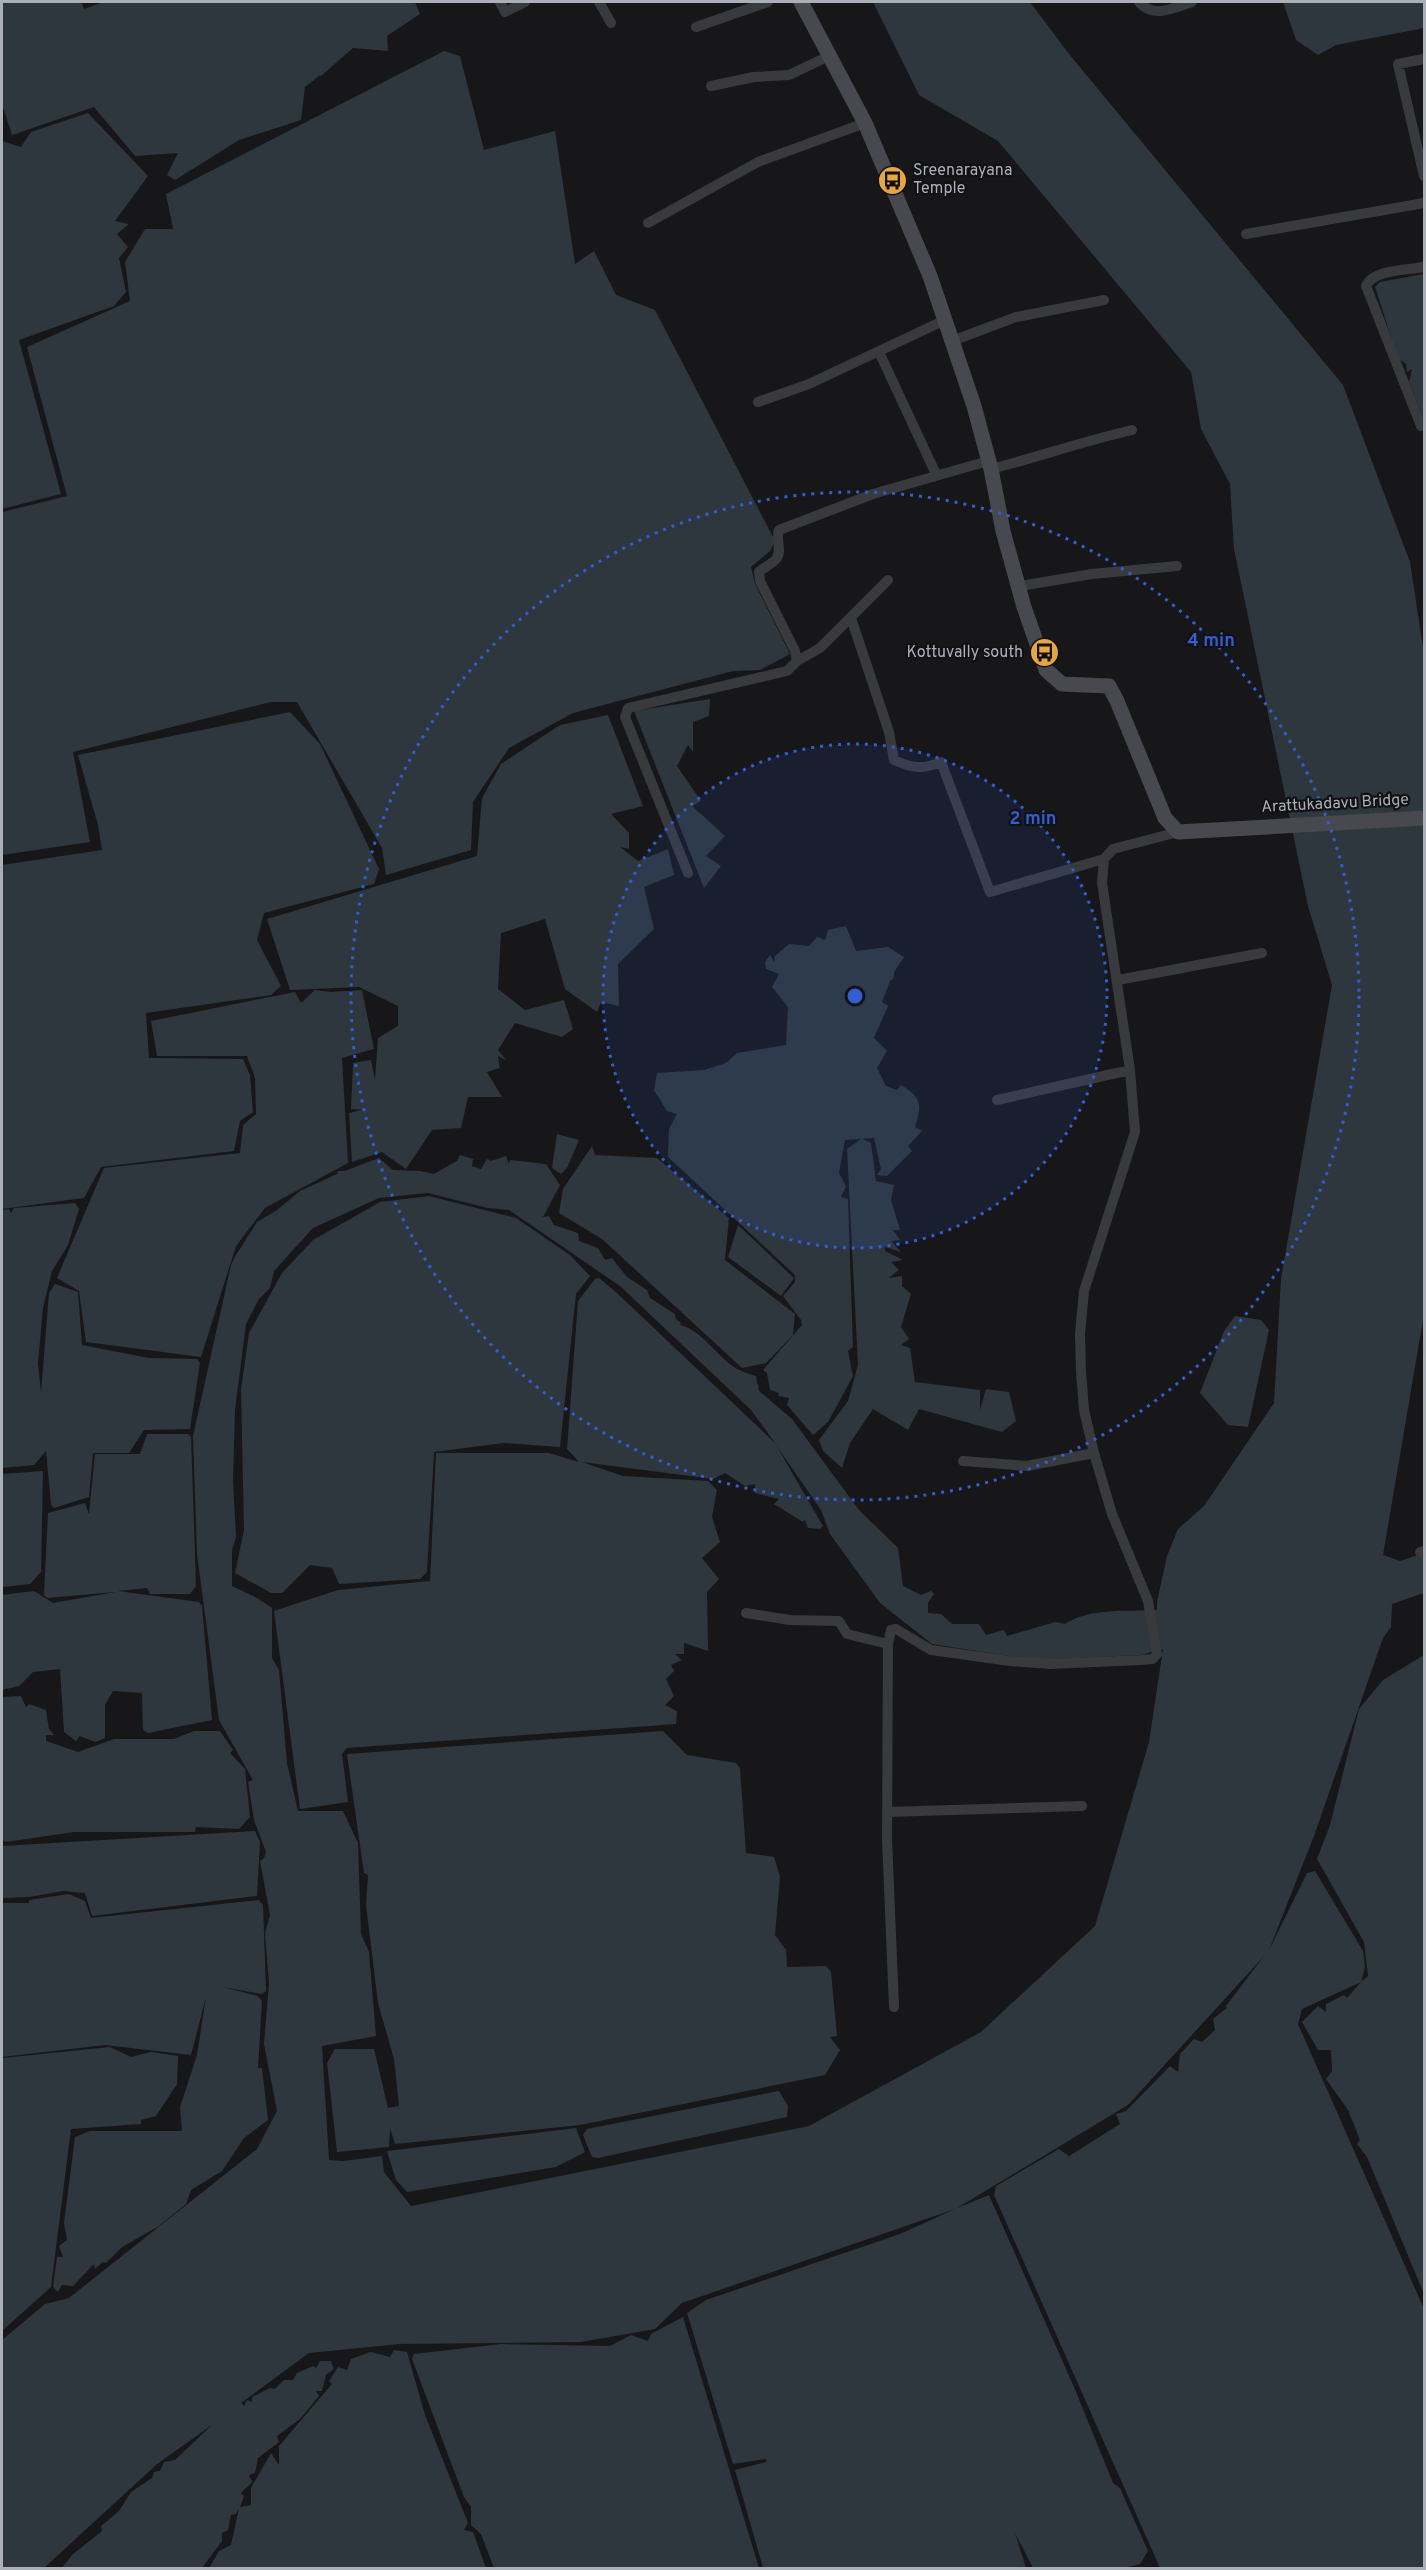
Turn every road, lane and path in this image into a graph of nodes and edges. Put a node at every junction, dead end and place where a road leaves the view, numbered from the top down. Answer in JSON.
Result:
{"nodes":[{"id":1,"x":500,"y":2,"type":"edge"},
{"id":2,"x":525,"y":2,"type":"edge"},
{"id":3,"x":599,"y":2,"type":"edge"},
{"id":4,"x":768,"y":2,"type":"edge"},
{"id":5,"x":801,"y":2,"type":"edge"},
{"id":6,"x":1139,"y":2,"type":"edge"},
{"id":7,"x":1192,"y":2,"type":"edge"},
{"id":8,"x":610,"y":23,"type":"dead end"},
{"id":9,"x":696,"y":27,"type":"dead end"},
{"id":10,"x":829,"y":56,"type":"junction"},
{"id":11,"x":1425,"y":58,"type":"edge"},
{"id":12,"x":711,"y":86,"type":"dead end"},
{"id":13,"x":865,"y":123,"type":"junction"},
{"id":14,"x":1425,"y":176,"type":"edge"},
{"id":15,"x":1425,"y":203,"type":"edge"},
{"id":16,"x":648,"y":224,"type":"dead end"},
{"id":17,"x":1246,"y":234,"type":"dead end"},
{"id":18,"x":1425,"y":267,"type":"edge"},
{"id":19,"x":1104,"y":300,"type":"dead end"},
{"id":20,"x":945,"y":320,"type":"junction"},
{"id":21,"x":952,"y":341,"type":"junction"},
{"id":22,"x":879,"y":352,"type":"junction"},
{"id":23,"x":758,"y":402,"type":"dead end"},
{"id":24,"x":1421,"y":426,"type":"dead end"},
{"id":25,"x":1132,"y":430,"type":"dead end"},
{"id":26,"x":990,"y":465,"type":"junction"},
{"id":27,"x":936,"y":474,"type":"junction"},
{"id":28,"x":1178,"y":566,"type":"dead end"},
{"id":29,"x":888,"y":580,"type":"dead end"},
{"id":30,"x":1020,"y":586,"type":"junction"},
{"id":31,"x":852,"y":618,"type":"junction"},
{"id":32,"x":797,"y":662,"type":"junction"},
{"id":33,"x":1425,"y":818,"type":"edge"},
{"id":34,"x":1178,"y":832,"type":"junction"},
{"id":35,"x":1104,"y":859,"type":"junction"},
{"id":36,"x":688,"y":873,"type":"dead end"},
{"id":37,"x":1262,"y":953,"type":"dead end"},
{"id":38,"x":1118,"y":980,"type":"junction"},
{"id":39,"x":1130,"y":1070,"type":"junction"},
{"id":40,"x":997,"y":1100,"type":"dead end"},
{"id":41,"x":1094,"y":1453,"type":"junction"},
{"id":42,"x":963,"y":1461,"type":"dead end"},
{"id":43,"x":746,"y":1613,"type":"dead end"},
{"id":44,"x":888,"y":1644,"type":"junction"},
{"id":45,"x":1082,"y":1806,"type":"dead end"},
{"id":46,"x":887,"y":1812,"type":"junction"},
{"id":47,"x":894,"y":2007,"type":"dead end"}],
"edges":[{"from":1,"to":2,"type":"street"},
{"from":3,"to":8,"type":"street"},
{"from":4,"to":9,"type":"street"},
{"from":5,"to":10,"type":"main road"},
{"from":6,"to":7,"type":"street"},
{"from":10,"to":12,"type":"street"},
{"from":10,"to":13,"type":"main road"},
{"from":11,"to":14,"type":"street"},
{"from":13,"to":16,"type":"street"},
{"from":13,"to":20,"type":"main road"},
{"from":15,"to":17,"type":"street"},
{"from":18,"to":24,"type":"street"},
{"from":19,"to":21,"type":"street"},
{"from":20,"to":21,"type":"main road"},
{"from":20,"to":22,"type":"street"},
{"from":21,"to":26,"type":"main road"},
{"from":22,"to":23,"type":"street"},
{"from":22,"to":27,"type":"street"},
{"from":25,"to":26,"type":"street"},
{"from":26,"to":27,"type":"street"},
{"from":26,"to":30,"type":"main road"},
{"from":27,"to":32,"type":"street"},
{"from":28,"to":30,"type":"street"},
{"from":29,"to":31,"type":"street"},
{"from":30,"to":34,"type":"main road"},
{"from":31,"to":32,"type":"street"},
{"from":31,"to":35,"type":"street"},
{"from":32,"to":36,"type":"street"},
{"from":33,"to":34,"type":"main road","name":"Arattukadavu Bridge"},
{"from":34,"to":35,"type":"street"},
{"from":35,"to":38,"type":"street"},
{"from":37,"to":38,"type":"street"},
{"from":38,"to":39,"type":"street"},
{"from":39,"to":40,"type":"street"},
{"from":39,"to":41,"type":"street"},
{"from":41,"to":42,"type":"street"},
{"from":41,"to":44,"type":"street"},
{"from":43,"to":44,"type":"street"},
{"from":44,"to":46,"type":"street"},
{"from":45,"to":46,"type":"street"},
{"from":46,"to":47,"type":"street"}]}
